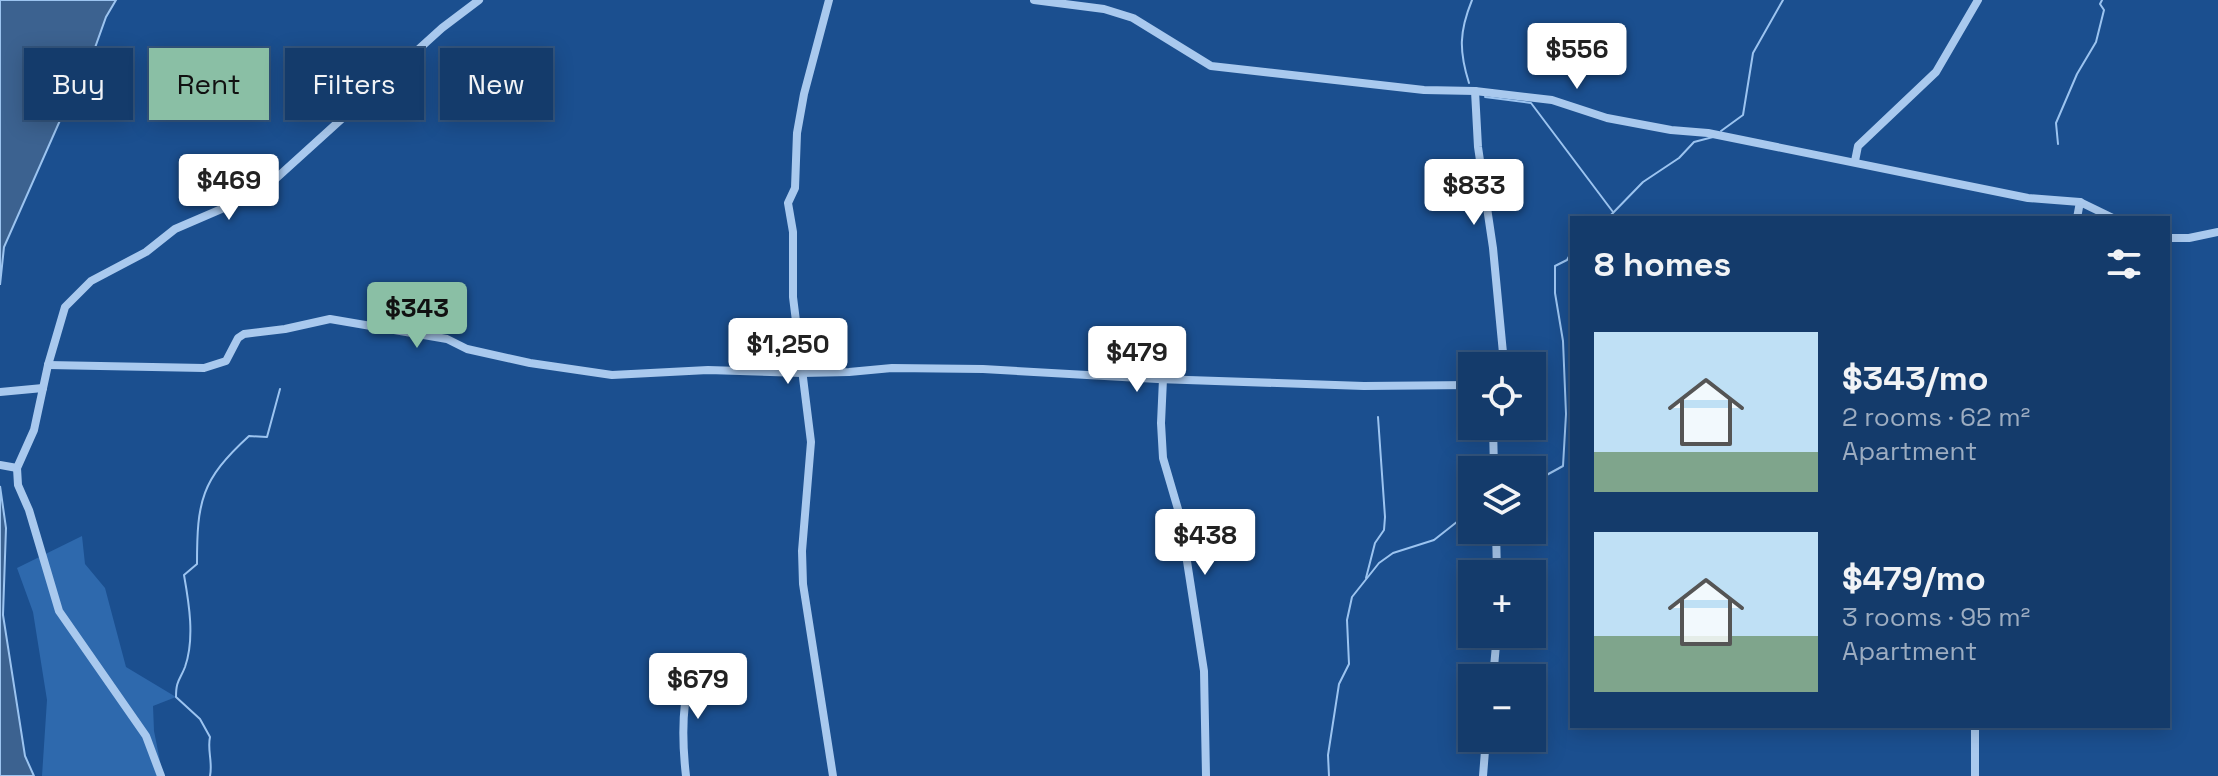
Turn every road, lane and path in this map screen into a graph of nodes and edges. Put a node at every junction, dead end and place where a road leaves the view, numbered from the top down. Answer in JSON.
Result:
{"nodes":[{"id":1,"x":479,"y":0,"type":"edge"},
{"id":2,"x":829,"y":0,"type":"edge"},
{"id":3,"x":1034,"y":0,"type":"edge"},
{"id":4,"x":1978,"y":0,"type":"edge"},
{"id":5,"x":1475,"y":91,"type":"junction"},
{"id":6,"x":1855,"y":161,"type":"junction"},
{"id":7,"x":2080,"y":202,"type":"junction"},
{"id":8,"x":2077,"y":216,"type":"edge"},
{"id":9,"x":2109,"y":216,"type":"edge"},
{"id":10,"x":2218,"y":232,"type":"edge"},
{"id":11,"x":2170,"y":238,"type":"edge"},
{"id":12,"x":1503,"y":352,"type":"edge"},
{"id":13,"x":48,"y":365,"type":"junction"},
{"id":14,"x":802,"y":373,"type":"junction"},
{"id":15,"x":1163,"y":379,"type":"junction"},
{"id":16,"x":1458,"y":385,"type":"edge"},
{"id":17,"x":43,"y":388,"type":"junction"},
{"id":18,"x":1,"y":392,"type":"edge"},
{"id":19,"x":2,"y":465,"type":"edge"},
{"id":20,"x":17,"y":468,"type":"junction"},
{"id":21,"x":684,"y":663,"type":"dead end"},
{"id":22,"x":1975,"y":728,"type":"edge"},
{"id":23,"x":1485,"y":752,"type":"edge"},
{"id":24,"x":161,"y":776,"type":"edge"},
{"id":25,"x":686,"y":776,"type":"edge"},
{"id":26,"x":833,"y":776,"type":"edge"},
{"id":27,"x":1206,"y":776,"type":"edge"},
{"id":28,"x":1483,"y":776,"type":"edge"},
{"id":29,"x":1975,"y":776,"type":"edge"}],
"edges":[{"from":1,"to":13,"type":"street"},
{"from":2,"to":14,"type":"street"},
{"from":3,"to":5,"type":"street"},
{"from":4,"to":6,"type":"street"},
{"from":5,"to":6,"type":"street"},
{"from":5,"to":12,"type":"street"},
{"from":6,"to":7,"type":"street"},
{"from":7,"to":8,"type":"street"},
{"from":7,"to":9,"type":"street"},
{"from":10,"to":11,"type":"street"},
{"from":13,"to":14,"type":"street"},
{"from":13,"to":17,"type":"street"},
{"from":14,"to":15,"type":"street"},
{"from":14,"to":26,"type":"street"},
{"from":15,"to":16,"type":"street"},
{"from":15,"to":27,"type":"street"},
{"from":17,"to":18,"type":"street"},
{"from":17,"to":20,"type":"street"},
{"from":19,"to":20,"type":"street"},
{"from":20,"to":24,"type":"street"},
{"from":21,"to":25,"type":"street"},
{"from":22,"to":29,"type":"street"},
{"from":23,"to":28,"type":"street"}]}
